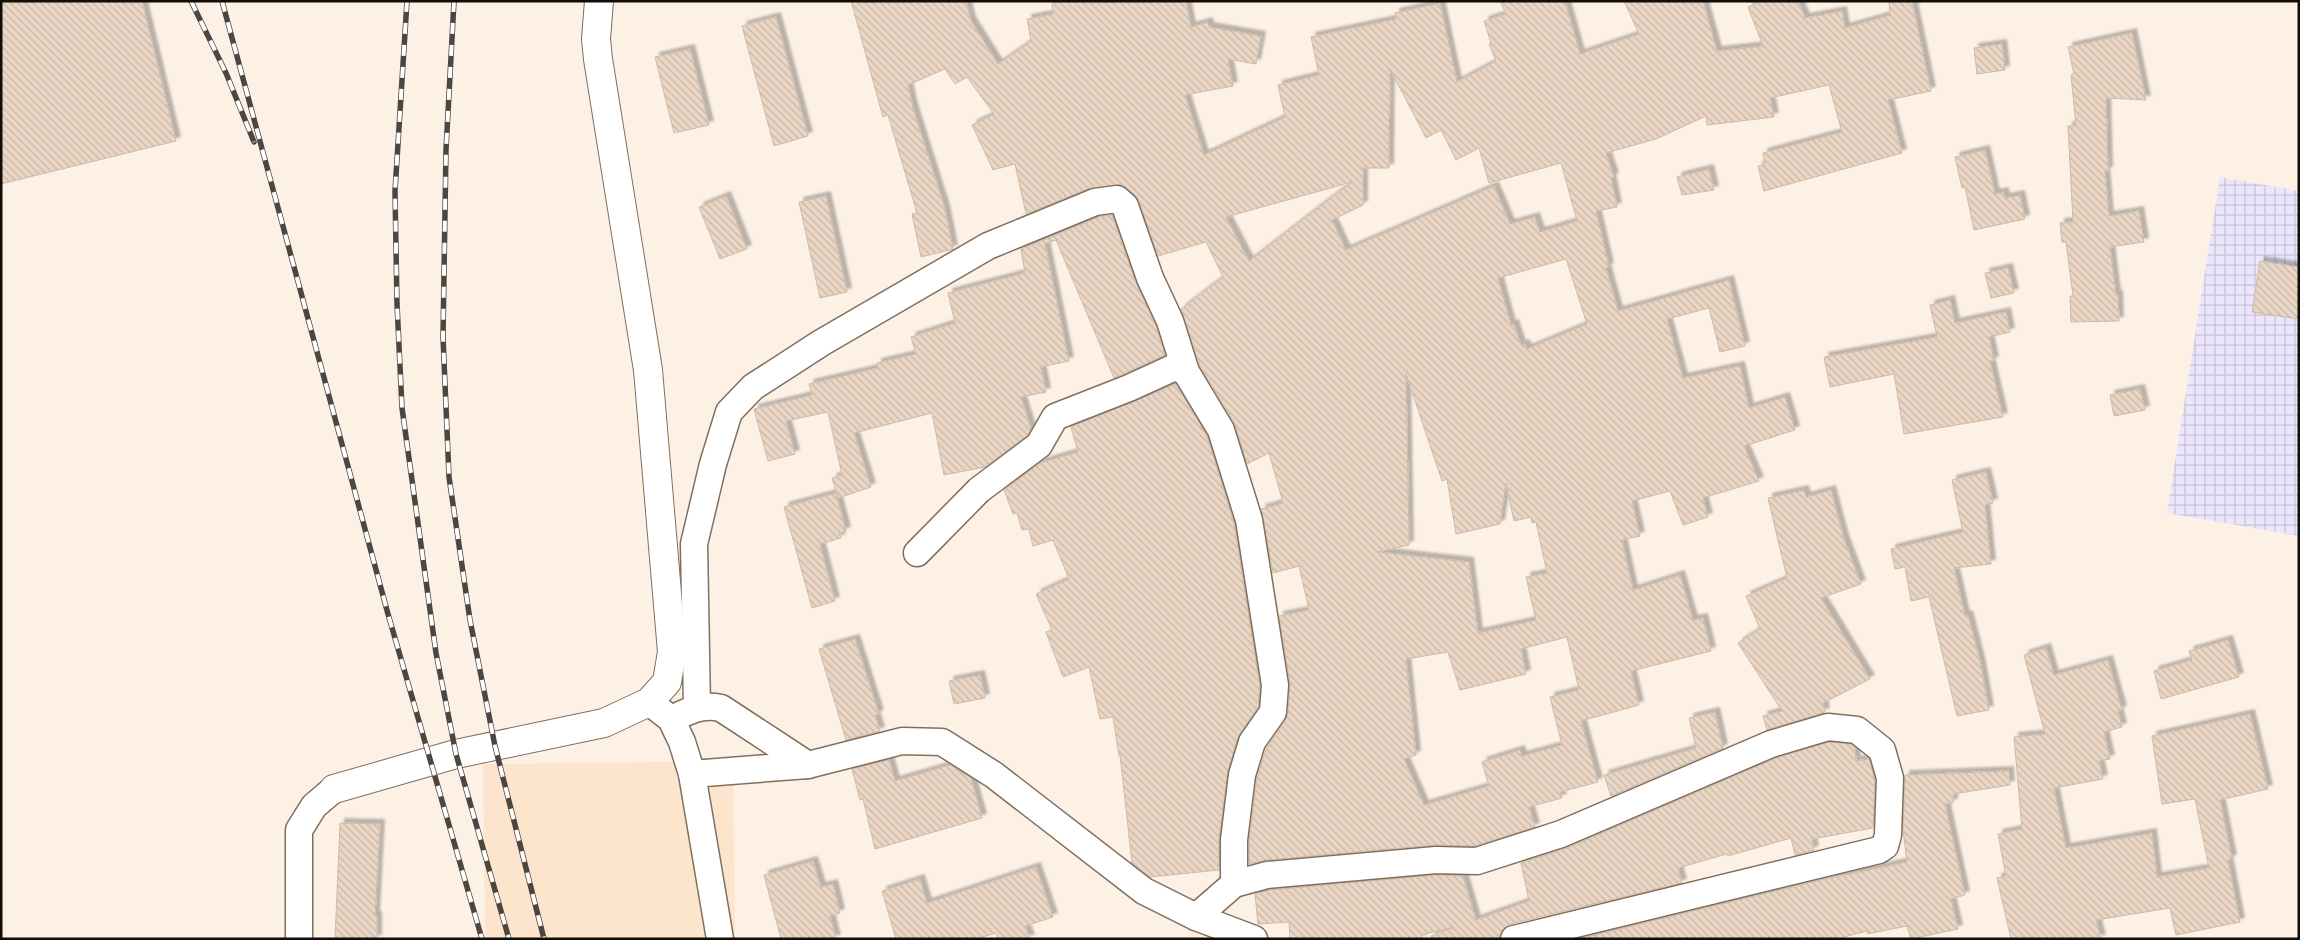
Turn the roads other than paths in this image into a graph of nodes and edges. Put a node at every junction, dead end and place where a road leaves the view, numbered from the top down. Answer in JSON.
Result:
{"nodes":[{"id":1,"x":599,"y":1,"type":"edge"},
{"id":2,"x":1186,"y":372,"type":"junction"},
{"id":3,"x":917,"y":552,"type":"dead end"},
{"id":4,"x":649,"y":702,"type":"junction"},
{"id":5,"x":696,"y":708,"type":"junction"},
{"id":6,"x":671,"y":719,"type":"junction"},
{"id":7,"x":808,"y":765,"type":"junction"},
{"id":8,"x":692,"y":774,"type":"junction"},
{"id":9,"x":334,"y":790,"type":"joint"},
{"id":10,"x":1234,"y":884,"type":"junction"},
{"id":11,"x":1196,"y":917,"type":"junction"},
{"id":12,"x":299,"y":939,"type":"edge"},
{"id":13,"x":720,"y":939,"type":"edge"},
{"id":14,"x":1254,"y":939,"type":"edge"},
{"id":15,"x":1514,"y":939,"type":"edge"}],
"edges":[{"from":1,"to":4,"type":"street"},
{"from":2,"to":3,"type":"street"},
{"from":2,"to":5,"type":"street"},
{"from":2,"to":10,"type":"street"},
{"from":4,"to":6,"type":"street"},
{"from":4,"to":9,"type":"street"},
{"from":5,"to":6,"type":"street"},
{"from":5,"to":7,"type":"street"},
{"from":6,"to":8,"type":"street"},
{"from":7,"to":8,"type":"street"},
{"from":7,"to":11,"type":"street"},
{"from":8,"to":13,"type":"street"},
{"from":9,"to":12,"type":"street"},
{"from":10,"to":11,"type":"street"},
{"from":10,"to":15,"type":"street"},
{"from":11,"to":14,"type":"street"}]}
